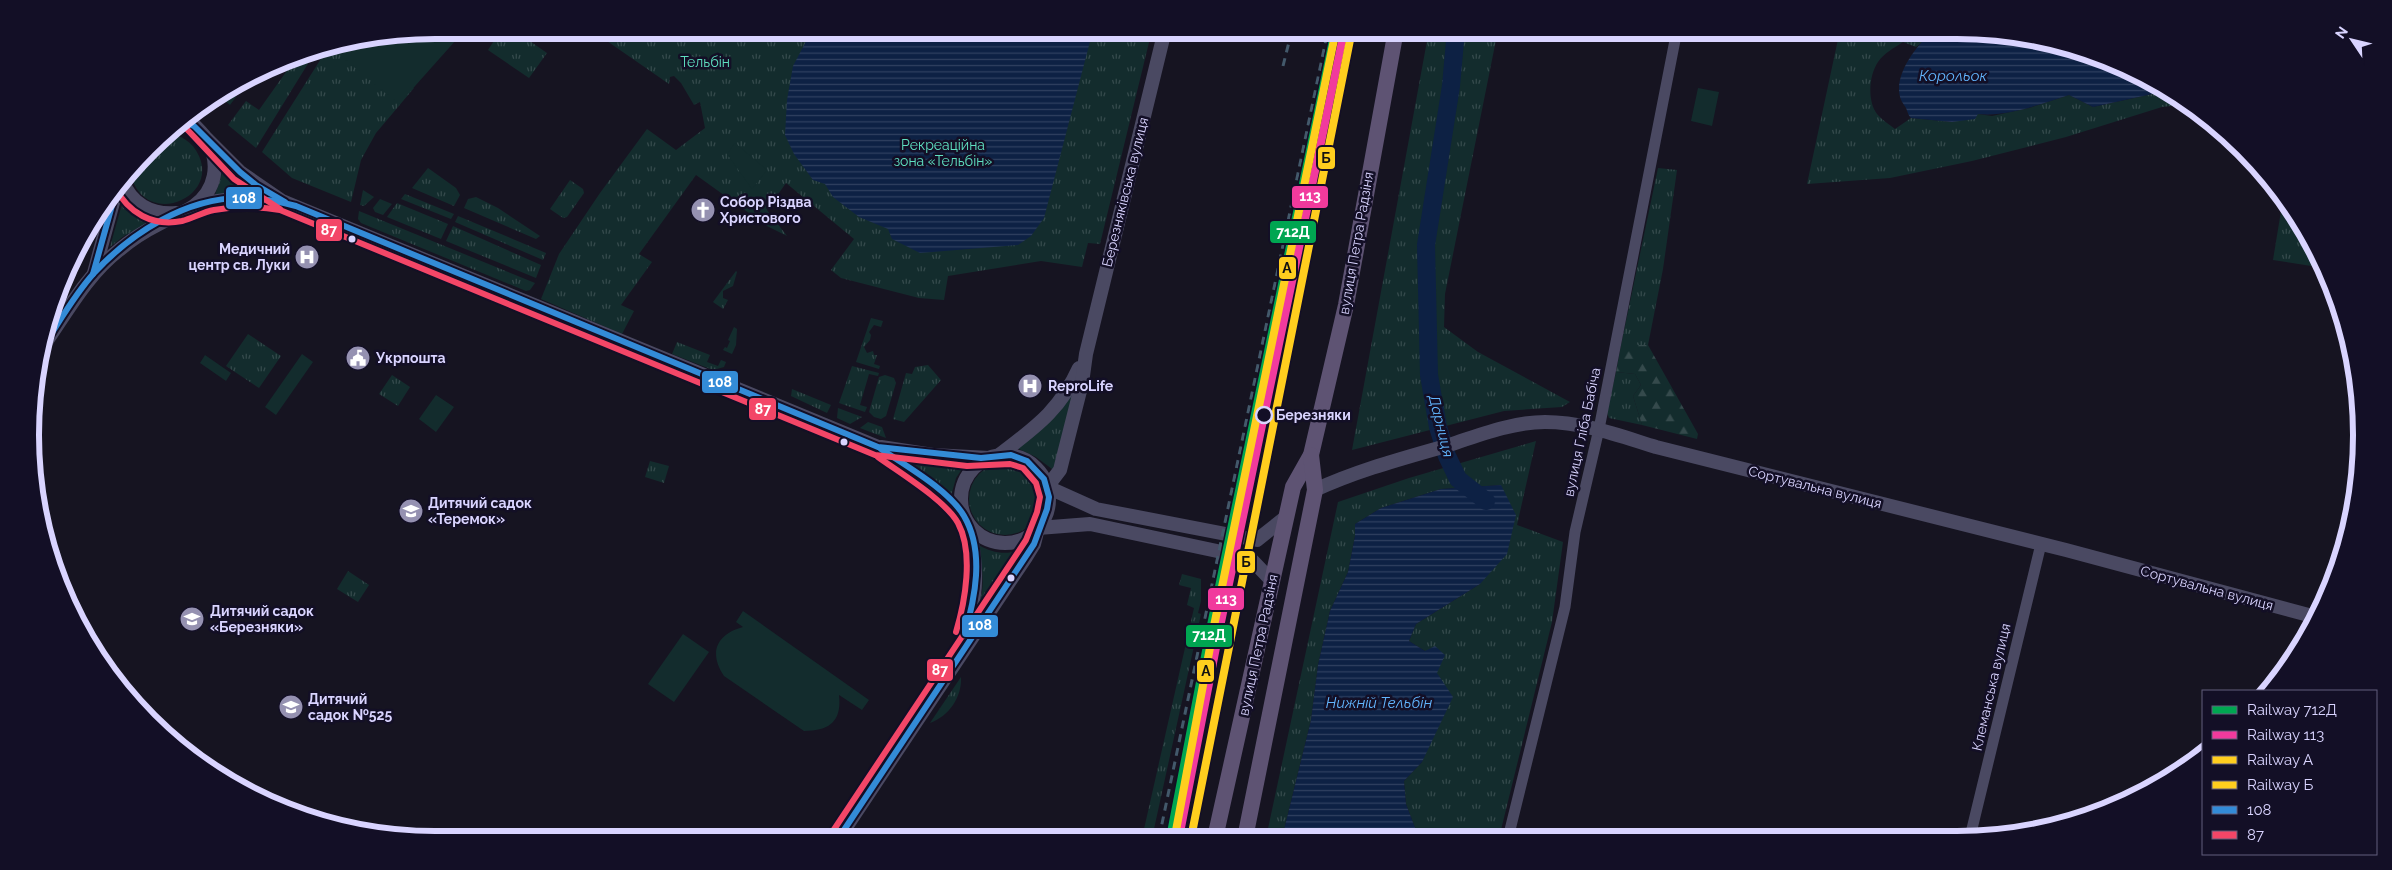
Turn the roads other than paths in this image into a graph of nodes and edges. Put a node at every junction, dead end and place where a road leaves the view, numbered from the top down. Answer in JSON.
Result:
{"nodes":[{"id":1,"x":1163,"y":39,"type":"edge"},
{"id":2,"x":1394,"y":39,"type":"edge"},
{"id":3,"x":1675,"y":39,"type":"edge"},
{"id":4,"x":190,"y":124,"type":"edge"},
{"id":5,"x":207,"y":139,"type":"junction"},
{"id":6,"x":126,"y":188,"type":"edge"},
{"id":7,"x":282,"y":200,"type":"junction"},
{"id":8,"x":195,"y":205,"type":"junction"},
{"id":9,"x":112,"y":207,"type":"edge"},
{"id":10,"x":180,"y":212,"type":"junction"},
{"id":11,"x":94,"y":274,"type":"junction"},
{"id":12,"x":51,"y":334,"type":"edge"},
{"id":13,"x":1086,"y":354,"type":"junction"},
{"id":14,"x":1599,"y":429,"type":"junction"},
{"id":15,"x":878,"y":447,"type":"junction"},
{"id":16,"x":1310,"y":455,"type":"junction"},
{"id":17,"x":994,"y":457,"type":"junction"},
{"id":18,"x":1060,"y":470,"type":"junction"},
{"id":19,"x":1047,"y":487,"type":"junction"},
{"id":20,"x":1315,"y":490,"type":"junction"},
{"id":21,"x":1085,"y":504,"type":"junction"},
{"id":22,"x":1286,"y":517,"type":"junction"},
{"id":23,"x":966,"y":520,"type":"junction"},
{"id":24,"x":1074,"y":524,"type":"junction"},
{"id":25,"x":1038,"y":528,"type":"junction"},
{"id":26,"x":2041,"y":544,"type":"junction"},
{"id":27,"x":1030,"y":551,"type":"junction"},
{"id":28,"x":1271,"y":580,"type":"junction"},
{"id":29,"x":2309,"y":615,"type":"edge"},
{"id":30,"x":951,"y":671,"type":"junction"},
{"id":31,"x":1972,"y":830,"type":"edge"},
{"id":32,"x":843,"y":831,"type":"edge"},
{"id":33,"x":1218,"y":831,"type":"edge"},
{"id":34,"x":1246,"y":831,"type":"edge"},
{"id":35,"x":1510,"y":831,"type":"edge"}],
"edges":[{"from":1,"to":13,"type":"street","name":"Березняківська вулиця"},
{"from":2,"to":16,"type":"main road","name":"вулиця Петра Радзіня"},
{"from":3,"to":14,"type":"street","name":"вулиця Гліба Бабіча"},
{"from":4,"to":5,"type":"street"},
{"from":5,"to":7,"type":"street"},
{"from":5,"to":8,"type":"street"},
{"from":6,"to":10,"type":"street"},
{"from":7,"to":8,"type":"street"},
{"from":7,"to":15,"type":"street"},
{"from":8,"to":10,"type":"street"},
{"from":9,"to":11,"type":"street"},
{"from":10,"to":11,"type":"street"},
{"from":11,"to":12,"type":"street"},
{"from":13,"to":17,"type":"street","name":"Березняківська вулиця"},
{"from":13,"to":18,"type":"street","name":"Березняківська вулиця"},
{"from":14,"to":20,"type":"street","name":"Сортувальна вулиця"},
{"from":14,"to":26,"type":"street","name":"Сортувальна вулиця"},
{"from":14,"to":35,"type":"street","name":"вулиця Гліба Бабіча"},
{"from":15,"to":17,"type":"street"},
{"from":15,"to":23,"type":"street"},
{"from":16,"to":20,"type":"main road","name":"вулиця Петра Радзіня"},
{"from":16,"to":22,"type":"main road","name":"вулиця Петра Радзіня"},
{"from":17,"to":19,"type":"street"},
{"from":17,"to":23,"type":"street"},
{"from":18,"to":19,"type":"street","name":"Березняківська вулиця"},
{"from":18,"to":21,"type":"street"},
{"from":19,"to":21,"type":"street"},
{"from":19,"to":25,"type":"street"},
{"from":20,"to":34,"type":"main road","name":"вулиця Петра Радзіня"},
{"from":21,"to":22,"type":"street"},
{"from":22,"to":28,"type":"main road","name":"вулиця Петра Радзіня"},
{"from":23,"to":25,"type":"street"},
{"from":23,"to":30,"type":"street"},
{"from":24,"to":25,"type":"street"},
{"from":24,"to":27,"type":"street"},
{"from":24,"to":28,"type":"street"},
{"from":25,"to":27,"type":"street"},
{"from":26,"to":29,"type":"street","name":"Сортувальна вулиця"},
{"from":26,"to":31,"type":"street","name":"Клеманська вулиця"},
{"from":27,"to":30,"type":"street"},
{"from":28,"to":33,"type":"main road","name":"вулиця Петра Радзіня"},
{"from":30,"to":32,"type":"street"}]}
